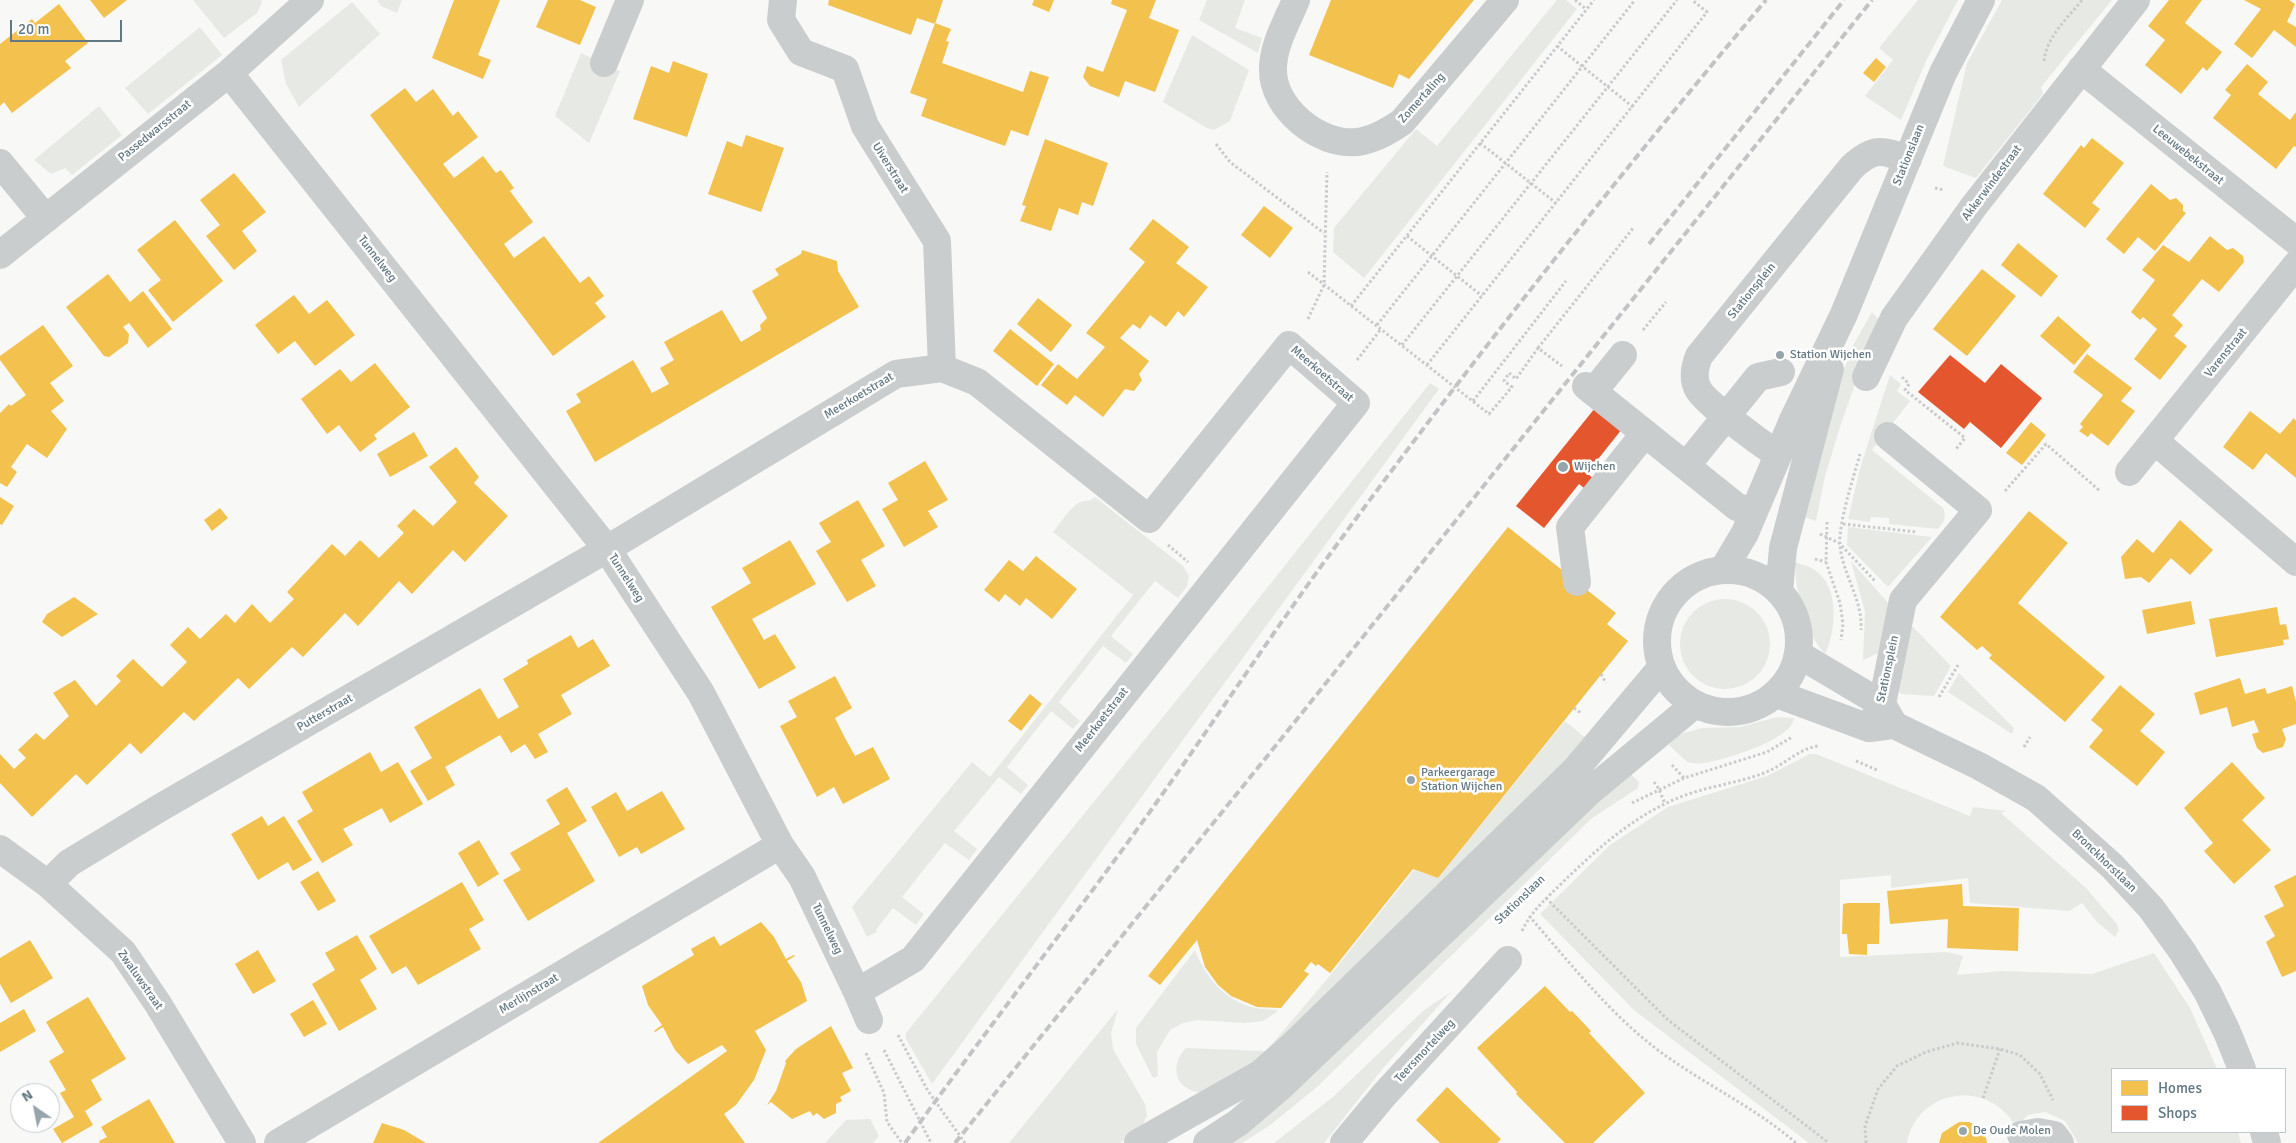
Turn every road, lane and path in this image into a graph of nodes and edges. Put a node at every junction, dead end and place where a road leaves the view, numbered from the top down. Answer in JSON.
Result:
{"nodes":[{"id":1,"x":630,"y":0,"type":"edge"},
{"id":2,"x":783,"y":0,"type":"edge"},
{"id":3,"x":1296,"y":0,"type":"edge"},
{"id":4,"x":1505,"y":0,"type":"edge"},
{"id":5,"x":1575,"y":0,"type":"edge"},
{"id":6,"x":1594,"y":0,"type":"edge"},
{"id":7,"x":1635,"y":0,"type":"edge"},
{"id":8,"x":1676,"y":0,"type":"edge"},
{"id":9,"x":1692,"y":0,"type":"edge"},
{"id":10,"x":1980,"y":0,"type":"edge"},
{"id":11,"x":2136,"y":0,"type":"edge"},
{"id":12,"x":307,"y":1,"type":"edge"},
{"id":13,"x":1587,"y":9,"type":"junction"},
{"id":14,"x":1557,"y":46,"type":"junction"},
{"id":15,"x":604,"y":63,"type":"dead end"},
{"id":16,"x":1582,"y":66,"type":"junction"},
{"id":17,"x":2081,"y":68,"type":"junction"},
{"id":18,"x":229,"y":73,"type":"junction"},
{"id":19,"x":1607,"y":87,"type":"junction"},
{"id":20,"x":1632,"y":107,"type":"junction"},
{"id":21,"x":1328,"y":138,"type":"junction"},
{"id":22,"x":1480,"y":143,"type":"junction"},
{"id":23,"x":1216,"y":144,"type":"dead end"},
{"id":24,"x":1908,"y":159,"type":"junction"},
{"id":25,"x":0,"y":163,"type":"edge"},
{"id":26,"x":1505,"y":164,"type":"junction"},
{"id":27,"x":1531,"y":184,"type":"junction"},
{"id":28,"x":1556,"y":203,"type":"junction"},
{"id":29,"x":46,"y":219,"type":"junction"},
{"id":30,"x":1634,"y":227,"type":"dead end"},
{"id":31,"x":1324,"y":232,"type":"junction"},
{"id":32,"x":1407,"y":236,"type":"junction"},
{"id":33,"x":2296,"y":241,"type":"edge"},
{"id":34,"x":0,"y":255,"type":"edge"},
{"id":35,"x":1432,"y":256,"type":"junction"},
{"id":36,"x":2296,"y":265,"type":"edge"},
{"id":37,"x":1308,"y":272,"type":"dead end"},
{"id":38,"x":1457,"y":276,"type":"junction"},
{"id":39,"x":1566,"y":281,"type":"dead end"},
{"id":40,"x":1324,"y":285,"type":"junction"},
{"id":41,"x":1482,"y":296,"type":"junction"},
{"id":42,"x":1351,"y":306,"type":"junction"},
{"id":43,"x":1844,"y":314,"type":"junction"},
{"id":44,"x":1377,"y":325,"type":"junction"},
{"id":45,"x":1381,"y":329,"type":"junction"},
{"id":46,"x":1402,"y":345,"type":"junction"},
{"id":47,"x":1538,"y":348,"type":"junction"},
{"id":48,"x":1623,"y":355,"type":"dead end"},
{"id":49,"x":1355,"y":362,"type":"dead end"},
{"id":50,"x":1427,"y":365,"type":"junction"},
{"id":51,"x":1870,"y":366,"type":"joint"},
{"id":52,"x":942,"y":368,"type":"junction"},
{"id":53,"x":1781,"y":372,"type":"dead end"},
{"id":54,"x":1590,"y":389,"type":"junction"},
{"id":55,"x":1473,"y":400,"type":"junction"},
{"id":56,"x":1727,"y":415,"type":"junction"},
{"id":57,"x":1645,"y":433,"type":"junction"},
{"id":58,"x":1888,"y":436,"type":"dead end"},
{"id":59,"x":2155,"y":440,"type":"junction"},
{"id":60,"x":1778,"y":455,"type":"junction"},
{"id":61,"x":1686,"y":466,"type":"junction"},
{"id":62,"x":2129,"y":472,"type":"joint"},
{"id":63,"x":1935,"y":475,"type":"junction"},
{"id":64,"x":1744,"y":509,"type":"dead end"},
{"id":65,"x":1978,"y":510,"type":"junction"},
{"id":66,"x":1827,"y":514,"type":"dead end"},
{"id":67,"x":1149,"y":519,"type":"junction"},
{"id":68,"x":1955,"y":536,"type":"junction"},
{"id":69,"x":607,"y":549,"type":"junction"},
{"id":70,"x":2296,"y":562,"type":"edge"},
{"id":71,"x":1723,"y":570,"type":"junction"},
{"id":72,"x":1212,"y":581,"type":"junction"},
{"id":73,"x":1577,"y":582,"type":"dead end"},
{"id":74,"x":1779,"y":591,"type":"junction"},
{"id":75,"x":1901,"y":608,"type":"junction"},
{"id":76,"x":1798,"y":654,"type":"junction"},
{"id":77,"x":1958,"y":666,"type":"dead end"},
{"id":78,"x":1661,"y":668,"type":"junction"},
{"id":79,"x":1828,"y":671,"type":"junction"},
{"id":80,"x":1777,"y":694,"type":"junction"},
{"id":81,"x":1940,"y":697,"type":"dead end"},
{"id":82,"x":1694,"y":705,"type":"junction"},
{"id":83,"x":1812,"y":707,"type":"junction"},
{"id":84,"x":1882,"y":719,"type":"junction"},
{"id":85,"x":2030,"y":737,"type":"dead end"},
{"id":86,"x":2024,"y":747,"type":"dead end"},
{"id":87,"x":1665,"y":804,"type":"dead end"},
{"id":88,"x":1627,"y":806,"type":"dead end"},
{"id":89,"x":780,"y":846,"type":"junction"},
{"id":90,"x":0,"y":848,"type":"edge"},
{"id":91,"x":48,"y":884,"type":"junction"},
{"id":92,"x":1546,"y":898,"type":"junction"},
{"id":93,"x":1441,"y":916,"type":"junction"},
{"id":94,"x":1508,"y":960,"type":"dead end"},
{"id":95,"x":857,"y":992,"type":"junction"},
{"id":96,"x":868,"y":1020,"type":"joint"},
{"id":97,"x":898,"y":1028,"type":"dead end"},
{"id":98,"x":2000,"y":1049,"type":"junction"},
{"id":99,"x":864,"y":1050,"type":"dead end"},
{"id":100,"x":2242,"y":1068,"type":"edge"},
{"id":101,"x":1984,"y":1098,"type":"dead end"},
{"id":102,"x":2022,"y":1136,"type":"dead end"},
{"id":103,"x":2057,"y":1139,"type":"edge"},
{"id":104,"x":242,"y":1143,"type":"edge"},
{"id":105,"x":278,"y":1143,"type":"edge"},
{"id":106,"x":902,"y":1143,"type":"edge"},
{"id":107,"x":931,"y":1143,"type":"edge"},
{"id":108,"x":965,"y":1143,"type":"edge"},
{"id":109,"x":1138,"y":1143,"type":"edge"},
{"id":110,"x":1206,"y":1143,"type":"edge"},
{"id":111,"x":1344,"y":1143,"type":"edge"},
{"id":112,"x":1796,"y":1143,"type":"edge"},
{"id":113,"x":1830,"y":1143,"type":"edge"},
{"id":114,"x":1866,"y":1143,"type":"edge"}],
"edges":[{"from":1,"to":15,"type":"street"},
{"from":2,"to":52,"type":"street","name":"Uiverstraat"},
{"from":3,"to":21,"type":"street","name":"Zomertaling"},
{"from":4,"to":21,"type":"street","name":"Zomertaling"},
{"from":5,"to":13,"type":"path"},
{"from":6,"to":13,"type":"path"},
{"from":7,"to":16,"type":"path"},
{"from":8,"to":19,"type":"path"},
{"from":9,"to":20,"type":"path"},
{"from":10,"to":24,"type":"street","name":"Stationslaan"},
{"from":11,"to":17,"type":"street","name":"Akkerwindestraat"},
{"from":12,"to":18,"type":"street","name":"Passedwarsstraat"},
{"from":13,"to":14,"type":"path"},
{"from":14,"to":16,"type":"path"},
{"from":14,"to":22,"type":"path"},
{"from":16,"to":19,"type":"path"},
{"from":16,"to":26,"type":"path"},
{"from":17,"to":33,"type":"street","name":"Leeuwebekstraat"},
{"from":17,"to":51,"type":"street","name":"Akkerwindestraat"},
{"from":18,"to":29,"type":"street","name":"Passedwarsstraat"},
{"from":18,"to":69,"type":"street","name":"Tunnelweg"},
{"from":19,"to":20,"type":"path"},
{"from":19,"to":27,"type":"path"},
{"from":20,"to":28,"type":"path"},
{"from":21,"to":31,"type":"path"},
{"from":22,"to":26,"type":"path"},
{"from":22,"to":32,"type":"path"},
{"from":23,"to":31,"type":"path"},
{"from":24,"to":43,"type":"street","name":"Stationslaan"},
{"from":24,"to":56,"type":"street","name":"Stationsplein"},
{"from":25,"to":29,"type":"street"},
{"from":26,"to":27,"type":"path"},
{"from":26,"to":35,"type":"path"},
{"from":27,"to":28,"type":"path"},
{"from":27,"to":38,"type":"path"},
{"from":28,"to":41,"type":"path"},
{"from":29,"to":34,"type":"street","name":"Passedwarsstraat"},
{"from":30,"to":47,"type":"path"},
{"from":31,"to":40,"type":"path"},
{"from":32,"to":35,"type":"path"},
{"from":32,"to":42,"type":"path"},
{"from":35,"to":38,"type":"path"},
{"from":35,"to":44,"type":"path"},
{"from":36,"to":59,"type":"street","name":"Varenstraat"},
{"from":37,"to":40,"type":"path"},
{"from":38,"to":41,"type":"path"},
{"from":38,"to":46,"type":"path"},
{"from":39,"to":55,"type":"path"},
{"from":40,"to":42,"type":"path"},
{"from":41,"to":50,"type":"path"},
{"from":42,"to":44,"type":"path"},
{"from":43,"to":60,"type":"street","name":"Stationslaan"},
{"from":43,"to":74,"type":"street","name":"Stationslaan"},
{"from":44,"to":45,"type":"path"},
{"from":45,"to":46,"type":"path"},
{"from":45,"to":49,"type":"path"},
{"from":46,"to":50,"type":"path"},
{"from":47,"to":54,"type":"path"},
{"from":47,"to":55,"type":"path"},
{"from":48,"to":54,"type":"street"},
{"from":50,"to":55,"type":"path"},
{"from":51,"to":63,"type":"path"},
{"from":52,"to":67,"type":"street","name":"Meerkoetstraat"},
{"from":52,"to":69,"type":"street","name":"Meerkoetstraat"},
{"from":53,"to":56,"type":"street"},
{"from":54,"to":57,"type":"street"},
{"from":56,"to":60,"type":"street","name":"Stationsplein"},
{"from":56,"to":61,"type":"street"},
{"from":57,"to":61,"type":"street"},
{"from":57,"to":73,"type":"street"},
{"from":58,"to":63,"type":"street"},
{"from":59,"to":62,"type":"street","name":"Varenstraat"},
{"from":59,"to":70,"type":"street"},
{"from":60,"to":71,"type":"street","name":"Stationslaan"},
{"from":61,"to":64,"type":"street"},
{"from":62,"to":65,"type":"path"},
{"from":63,"to":65,"type":"street"},
{"from":65,"to":68,"type":"street","name":"Stationsplein"},
{"from":66,"to":79,"type":"path"},
{"from":67,"to":72,"type":"path"},
{"from":67,"to":72,"type":"street","name":"Meerkoetstraat"},
{"from":68,"to":75,"type":"street","name":"Stationsplein"},
{"from":68,"to":75,"type":"path"},
{"from":69,"to":89,"type":"street","name":"Tunnelweg"},
{"from":69,"to":91,"type":"street","name":"Putterstraat"},
{"from":71,"to":74,"type":"street"},
{"from":71,"to":78,"type":"street"},
{"from":72,"to":95,"type":"street","name":"Meerkoetstraat"},
{"from":74,"to":76,"type":"street"},
{"from":75,"to":84,"type":"street","name":"Stationsplein"},
{"from":76,"to":79,"type":"street","name":"Bronckhorstlaan"},
{"from":76,"to":80,"type":"street"},
{"from":77,"to":81,"type":"path"},
{"from":78,"to":82,"type":"street"},
{"from":78,"to":93,"type":"street"},
{"from":79,"to":84,"type":"street","name":"Bronckhorstlaan"},
{"from":80,"to":82,"type":"street"},
{"from":80,"to":83,"type":"street","name":"Bronckhorstlaan"},
{"from":82,"to":93,"type":"street"},
{"from":83,"to":84,"type":"street","name":"Bronckhorstlaan"},
{"from":83,"to":88,"type":"path"},
{"from":84,"to":100,"type":"street","name":"Bronckhorstlaan"},
{"from":85,"to":86,"type":"path"},
{"from":87,"to":92,"type":"path"},
{"from":89,"to":95,"type":"street","name":"Tunnelweg"},
{"from":89,"to":105,"type":"street","name":"Merlijnstraat"},
{"from":90,"to":91,"type":"street","name":"Zwaluwstraat"},
{"from":91,"to":104,"type":"street","name":"Zwaluwstraat"},
{"from":92,"to":112,"type":"path"},
{"from":92,"to":113,"type":"path"},
{"from":93,"to":109,"type":"street"},
{"from":93,"to":110,"type":"street"},
{"from":94,"to":111,"type":"street","name":"Teersmortelweg"},
{"from":95,"to":96,"type":"street","name":"Tunnelweg"},
{"from":96,"to":107,"type":"path"},
{"from":97,"to":108,"type":"path"},
{"from":98,"to":101,"type":"path"},
{"from":98,"to":103,"type":"path"},
{"from":98,"to":114,"type":"path"},
{"from":99,"to":106,"type":"path"},
{"from":102,"to":103,"type":"street"}]}
